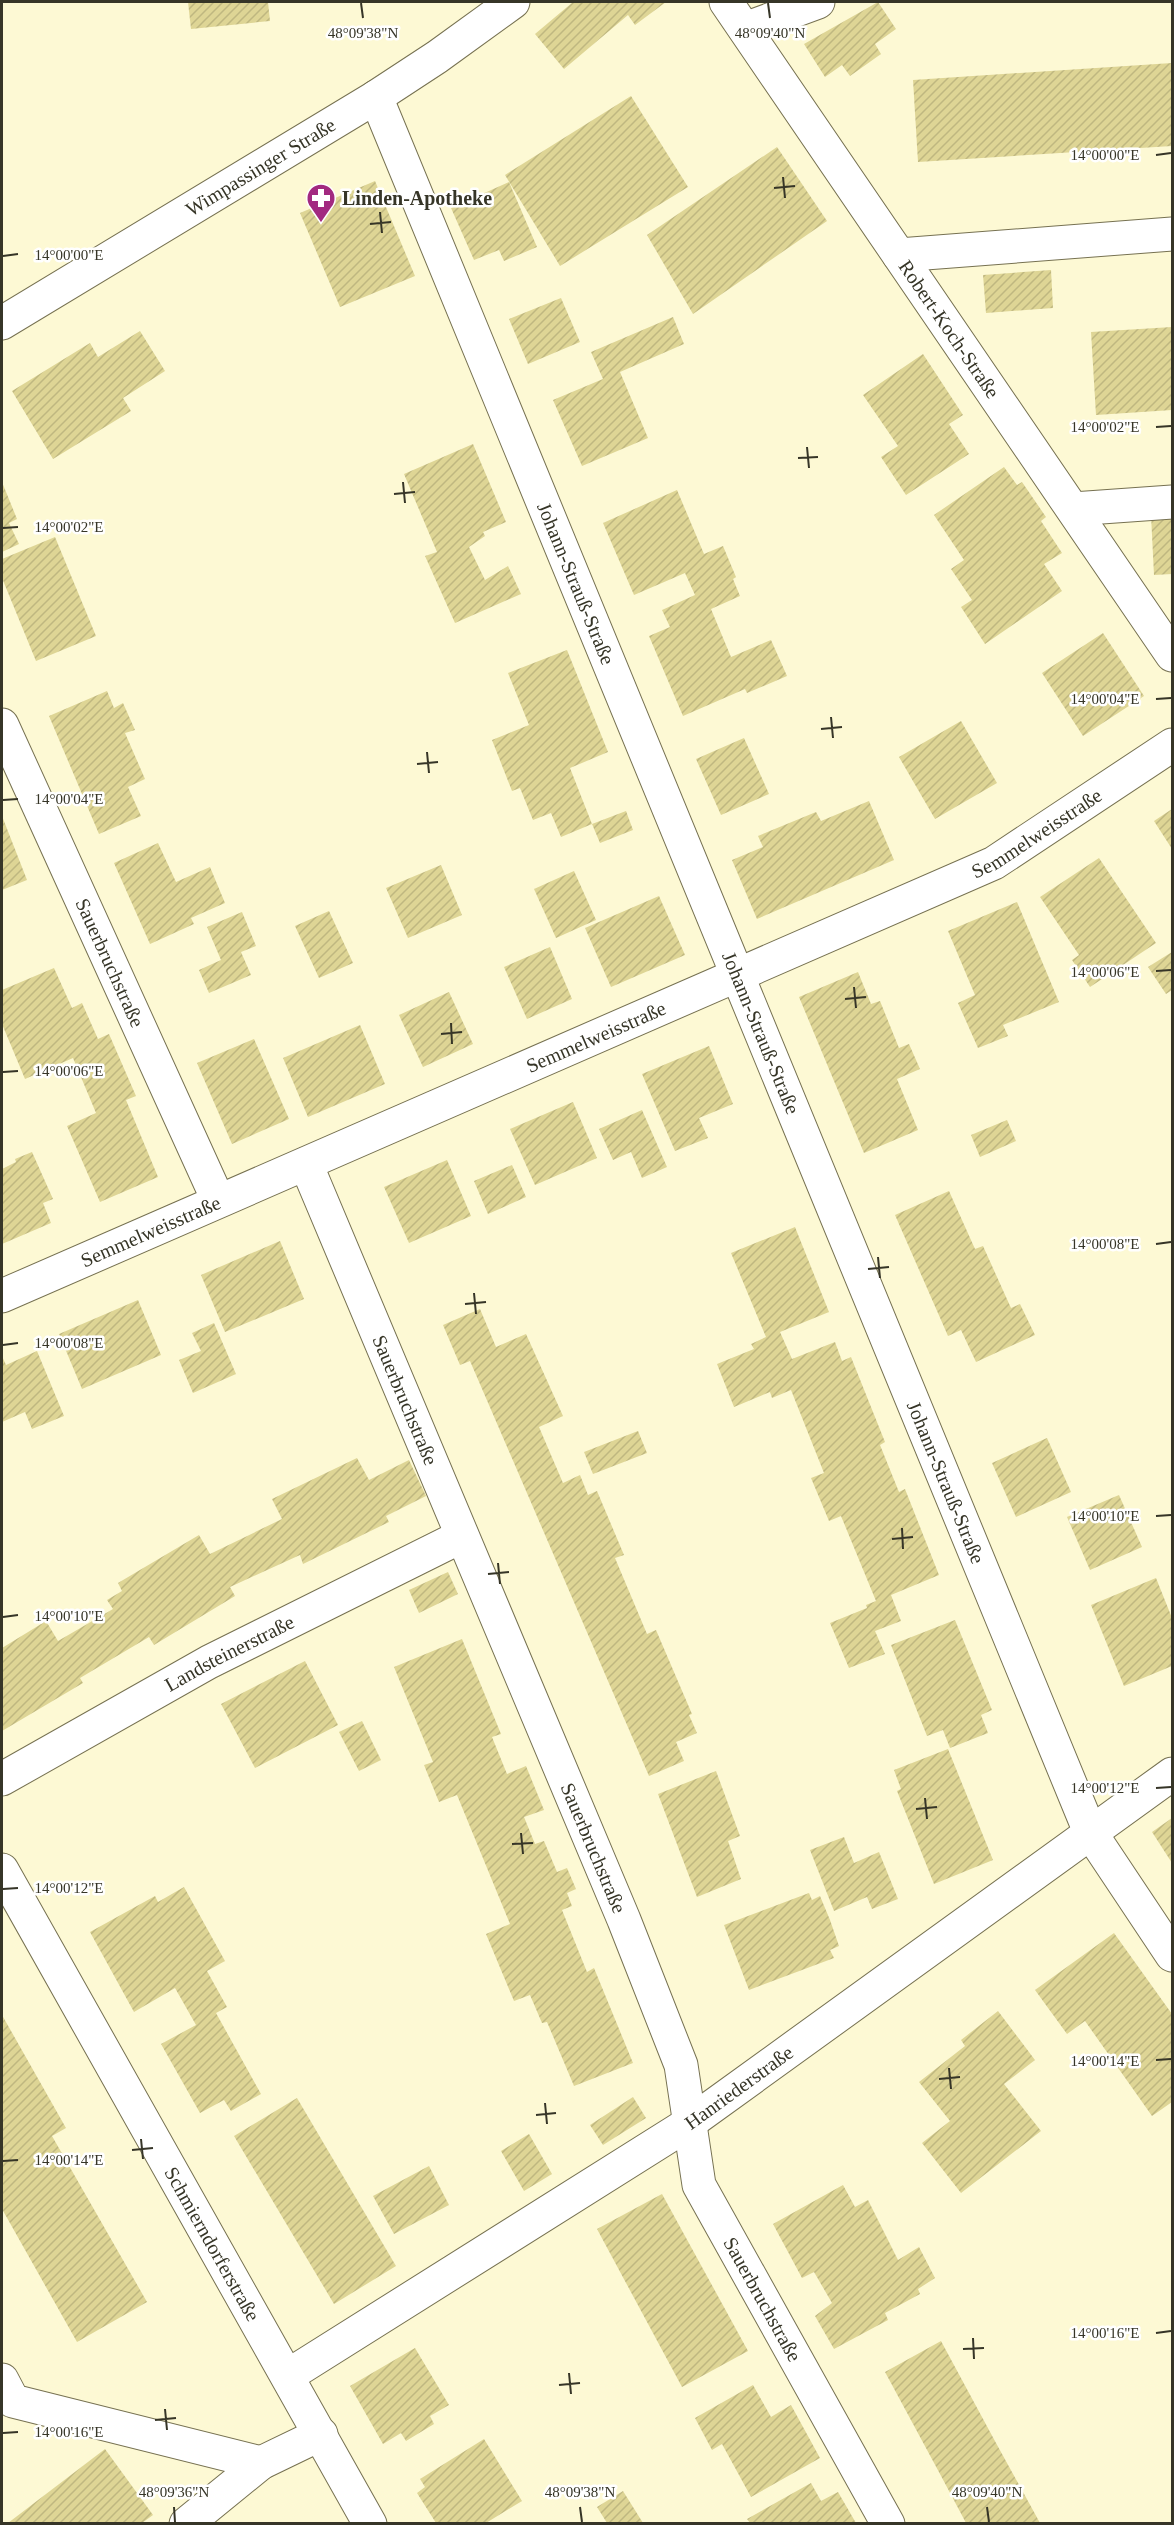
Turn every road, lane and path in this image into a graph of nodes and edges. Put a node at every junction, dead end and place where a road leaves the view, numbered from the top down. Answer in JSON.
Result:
{"nodes":[{"id":1,"x":513,"y":2,"type":"edge"},
{"id":2,"x":726,"y":2,"type":"edge"},
{"id":3,"x":818,"y":2,"type":"edge"},
{"id":4,"x":745,"y":29,"type":"junction"},
{"id":5,"x":376,"y":97,"type":"junction"},
{"id":6,"x":1173,"y":234,"type":"edge"},
{"id":7,"x":899,"y":255,"type":"junction"},
{"id":8,"x":2,"y":323,"type":"edge"},
{"id":9,"x":1173,"y":502,"type":"edge"},
{"id":10,"x":1073,"y":509,"type":"junction"},
{"id":11,"x":1173,"y":656,"type":"edge"},
{"id":12,"x":2,"y":725,"type":"edge"},
{"id":13,"x":1173,"y":745,"type":"edge"},
{"id":14,"x":736,"y":974,"type":"junction"},
{"id":15,"x":306,"y":1164,"type":"junction"},
{"id":16,"x":218,"y":1200,"type":"junction"},
{"id":17,"x":2,"y":1296,"type":"edge"},
{"id":18,"x":462,"y":1536,"type":"junction"},
{"id":19,"x":1173,"y":1774,"type":"edge"},
{"id":20,"x":2,"y":1779,"type":"edge"},
{"id":21,"x":1090,"y":1832,"type":"junction"},
{"id":22,"x":2,"y":1870,"type":"edge"},
{"id":23,"x":1173,"y":1955,"type":"edge"},
{"id":24,"x":688,"y":2124,"type":"junction"},
{"id":25,"x":289,"y":2375,"type":"junction"},
{"id":26,"x":2,"y":2380,"type":"edge"},
{"id":27,"x":321,"y":2434,"type":"junction"},
{"id":28,"x":261,"y":2463,"type":"junction"},
{"id":29,"x":186,"y":2523,"type":"edge"},
{"id":30,"x":370,"y":2523,"type":"edge"},
{"id":31,"x":888,"y":2523,"type":"edge"}],
"edges":[{"from":1,"to":5,"type":"street","name":"Wimpassinger Straße"},
{"from":2,"to":4,"type":"street","name":"Robert-Koch-Straße"},
{"from":3,"to":4,"type":"street"},
{"from":4,"to":7,"type":"street","name":"Robert-Koch-Straße"},
{"from":5,"to":8,"type":"street","name":"Wimpassinger Straße"},
{"from":5,"to":14,"type":"street","name":"Johann-Strauß-Straße"},
{"from":6,"to":7,"type":"street"},
{"from":7,"to":10,"type":"street","name":"Robert-Koch-Straße"},
{"from":9,"to":10,"type":"street"},
{"from":10,"to":11,"type":"street","name":"Robert-Koch-Straße"},
{"from":12,"to":16,"type":"street","name":"Sauerbruchstraße"},
{"from":13,"to":14,"type":"street","name":"Semmelweisstraße"},
{"from":14,"to":15,"type":"street","name":"Semmelweisstraße"},
{"from":14,"to":21,"type":"street","name":"Johann-Strauß-Straße"},
{"from":15,"to":16,"type":"street","name":"Semmelweisstraße"},
{"from":15,"to":18,"type":"street","name":"Sauerbruchstraße"},
{"from":16,"to":17,"type":"street","name":"Semmelweisstraße"},
{"from":18,"to":20,"type":"street","name":"Landsteinerstraße"},
{"from":18,"to":24,"type":"street","name":"Sauerbruchstraße"},
{"from":19,"to":21,"type":"street","name":"Hanriederstraße"},
{"from":21,"to":23,"type":"street","name":"Johann-Strauß-Straße"},
{"from":21,"to":24,"type":"street","name":"Hanriederstraße"},
{"from":22,"to":25,"type":"street","name":"Schmierndorferstraße"},
{"from":24,"to":25,"type":"street","name":"Hanriederstraße"},
{"from":24,"to":31,"type":"street","name":"Sauerbruchstraße"},
{"from":25,"to":27,"type":"street","name":"Schmierndorferstraße"},
{"from":26,"to":28,"type":"street"},
{"from":27,"to":28,"type":"street"},
{"from":27,"to":30,"type":"street","name":"Schmierndorferstraße"},
{"from":28,"to":29,"type":"street"}]}
